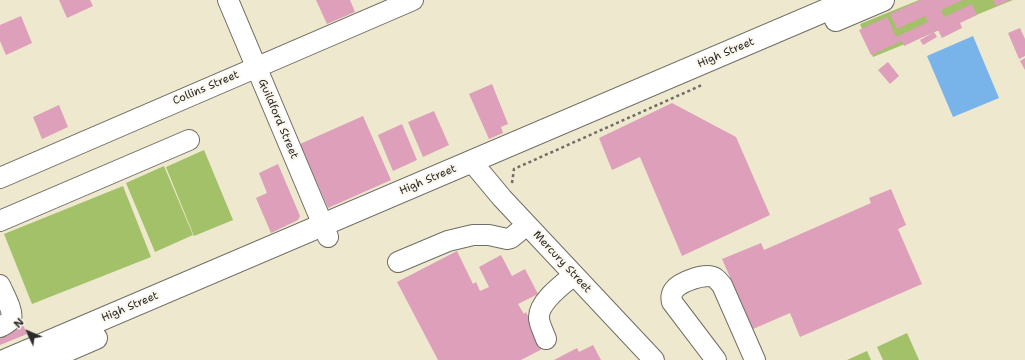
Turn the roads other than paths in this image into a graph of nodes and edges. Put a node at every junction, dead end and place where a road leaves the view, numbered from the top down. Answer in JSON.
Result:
{"nodes":[{"id":1,"x":228,"y":0,"type":"edge"},
{"id":2,"x":413,"y":0,"type":"edge"},
{"id":3,"x":850,"y":0,"type":"edge"},
{"id":4,"x":883,"y":0,"type":"edge"},
{"id":5,"x":829,"y":10,"type":"edge"},
{"id":6,"x":256,"y":67,"type":"junction"},
{"id":7,"x":189,"y":140,"type":"dead end"},
{"id":8,"x":476,"y":168,"type":"junction"},
{"id":9,"x":0,"y":178,"type":"edge"},
{"id":10,"x":0,"y":221,"type":"edge"},
{"id":11,"x":528,"y":225,"type":"junction"},
{"id":12,"x":325,"y":231,"type":"junction"},
{"id":13,"x":398,"y":262,"type":"dead end"},
{"id":14,"x":574,"y":275,"type":"junction"},
{"id":15,"x":0,"y":285,"type":"edge"},
{"id":16,"x":0,"y":327,"type":"edge"},
{"id":17,"x":546,"y":339,"type":"dead end"},
{"id":18,"x":751,"y":359,"type":"edge"},
{"id":19,"x":6,"y":360,"type":"edge"},
{"id":20,"x":45,"y":360,"type":"edge"},
{"id":21,"x":654,"y":360,"type":"edge"},
{"id":22,"x":716,"y":360,"type":"edge"}],
"edges":[{"from":1,"to":6,"type":"street","name":"Guildford Street"},
{"from":2,"to":6,"type":"street","name":"Collins Street"},
{"from":3,"to":5,"type":"main road","name":"High Street"},
{"from":4,"to":5,"type":"main road","name":"High Street"},
{"from":5,"to":8,"type":"main road","name":"High Street"},
{"from":6,"to":9,"type":"street","name":"Collins Street"},
{"from":6,"to":12,"type":"street","name":"Guildford Street"},
{"from":7,"to":10,"type":"street"},
{"from":8,"to":11,"type":"street","name":"Mercury Street"},
{"from":8,"to":12,"type":"main road","name":"High Street"},
{"from":11,"to":13,"type":"street"},
{"from":11,"to":14,"type":"street","name":"Mercury Street"},
{"from":12,"to":19,"type":"main road","name":"High Street"},
{"from":12,"to":20,"type":"main road","name":"High Street"},
{"from":14,"to":17,"type":"street"},
{"from":14,"to":21,"type":"street","name":"Mercury Street"},
{"from":15,"to":16,"type":"street"},
{"from":18,"to":22,"type":"street"}]}
